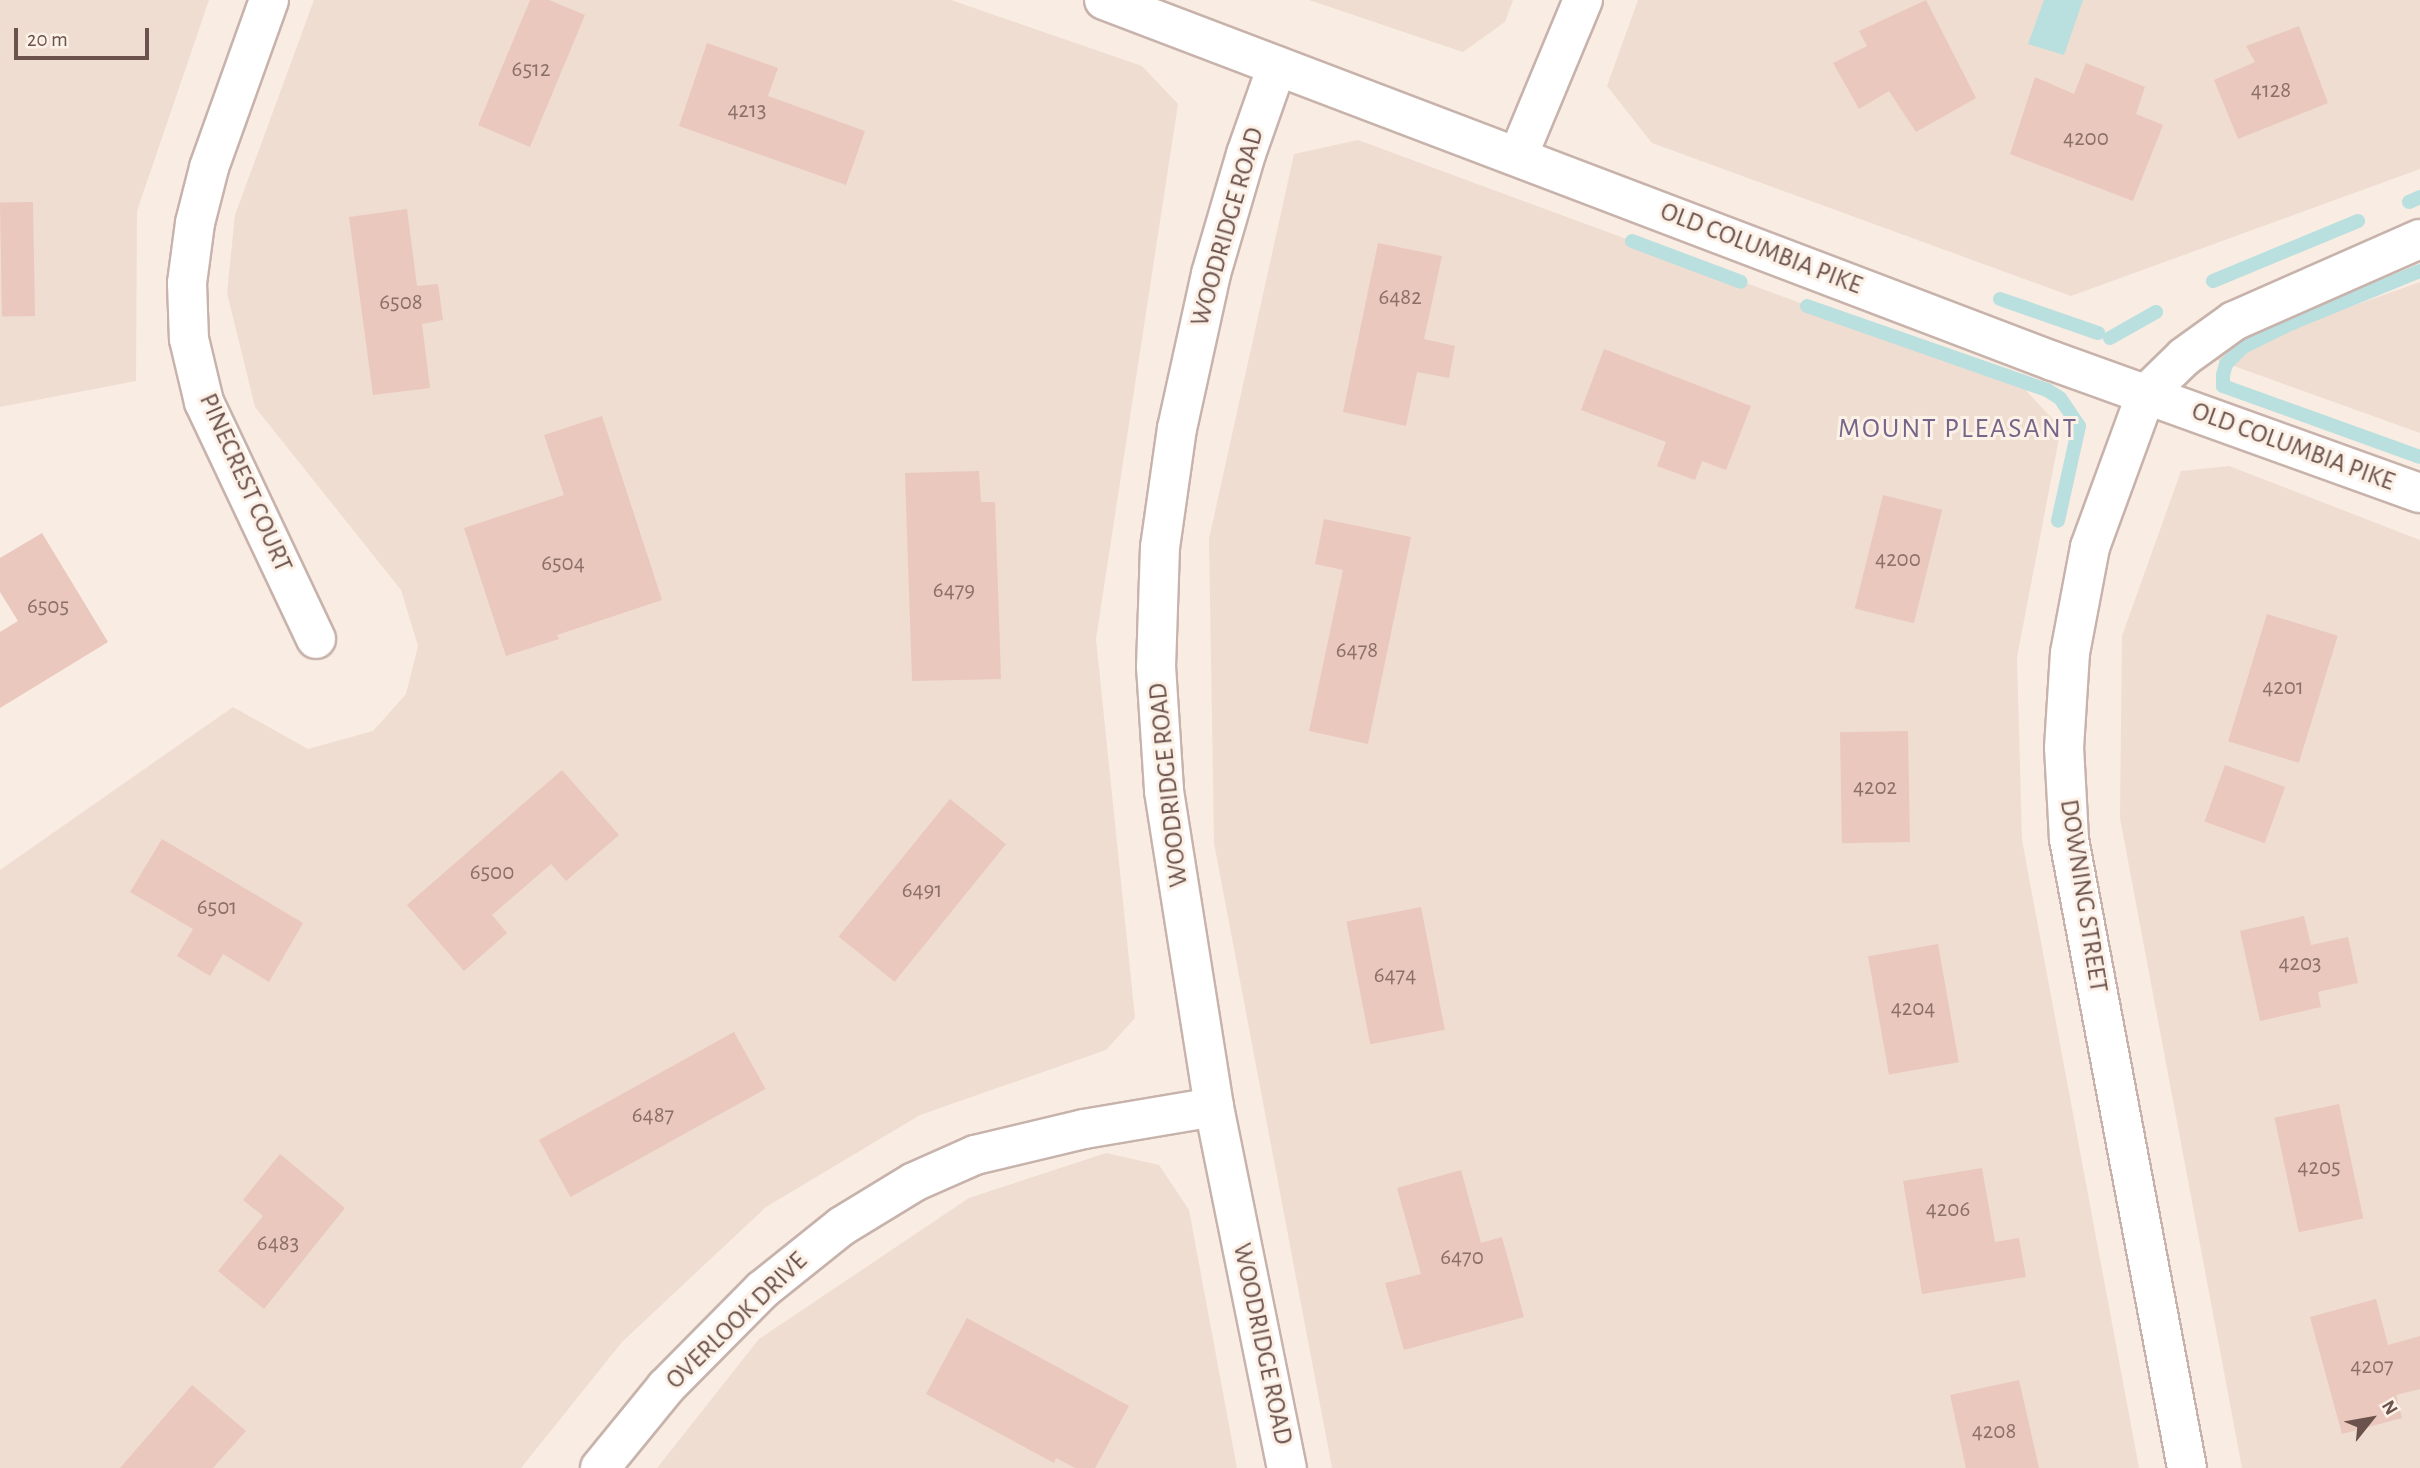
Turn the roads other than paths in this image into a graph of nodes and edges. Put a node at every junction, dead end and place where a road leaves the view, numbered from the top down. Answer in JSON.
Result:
{"nodes":[{"id":1,"x":269,"y":0,"type":"edge"},
{"id":2,"x":1104,"y":0,"type":"edge"},
{"id":3,"x":1583,"y":0,"type":"edge"},
{"id":4,"x":1277,"y":66,"type":"junction"},
{"id":5,"x":1518,"y":156,"type":"junction"},
{"id":6,"x":2420,"y":239,"type":"edge"},
{"id":7,"x":2146,"y":394,"type":"junction"},
{"id":8,"x":2420,"y":493,"type":"edge"},
{"id":9,"x":316,"y":639,"type":"dead end"},
{"id":10,"x":1214,"y":1107,"type":"junction"},
{"id":11,"x":600,"y":1468,"type":"edge"},
{"id":12,"x":1287,"y":1468,"type":"edge"},
{"id":13,"x":2187,"y":1468,"type":"edge"}],
"edges":[{"from":1,"to":9,"type":"street","name":"PINECREST COURT"},
{"from":2,"to":4,"type":"street","name":"OLD COLUMBIA PIKE"},
{"from":3,"to":5,"type":"street"},
{"from":4,"to":5,"type":"street","name":"OLD COLUMBIA PIKE"},
{"from":4,"to":10,"type":"street","name":"WOODRIDGE ROAD"},
{"from":5,"to":7,"type":"street","name":"OLD COLUMBIA PIKE"},
{"from":6,"to":7,"type":"street","name":"DOWNING STREET"},
{"from":7,"to":8,"type":"street","name":"OLD COLUMBIA PIKE"},
{"from":7,"to":13,"type":"street","name":"DOWNING STREET"},
{"from":10,"to":11,"type":"street","name":"OVERLOOK DRIVE"},
{"from":10,"to":12,"type":"street","name":"WOODRIDGE ROAD"}]}
